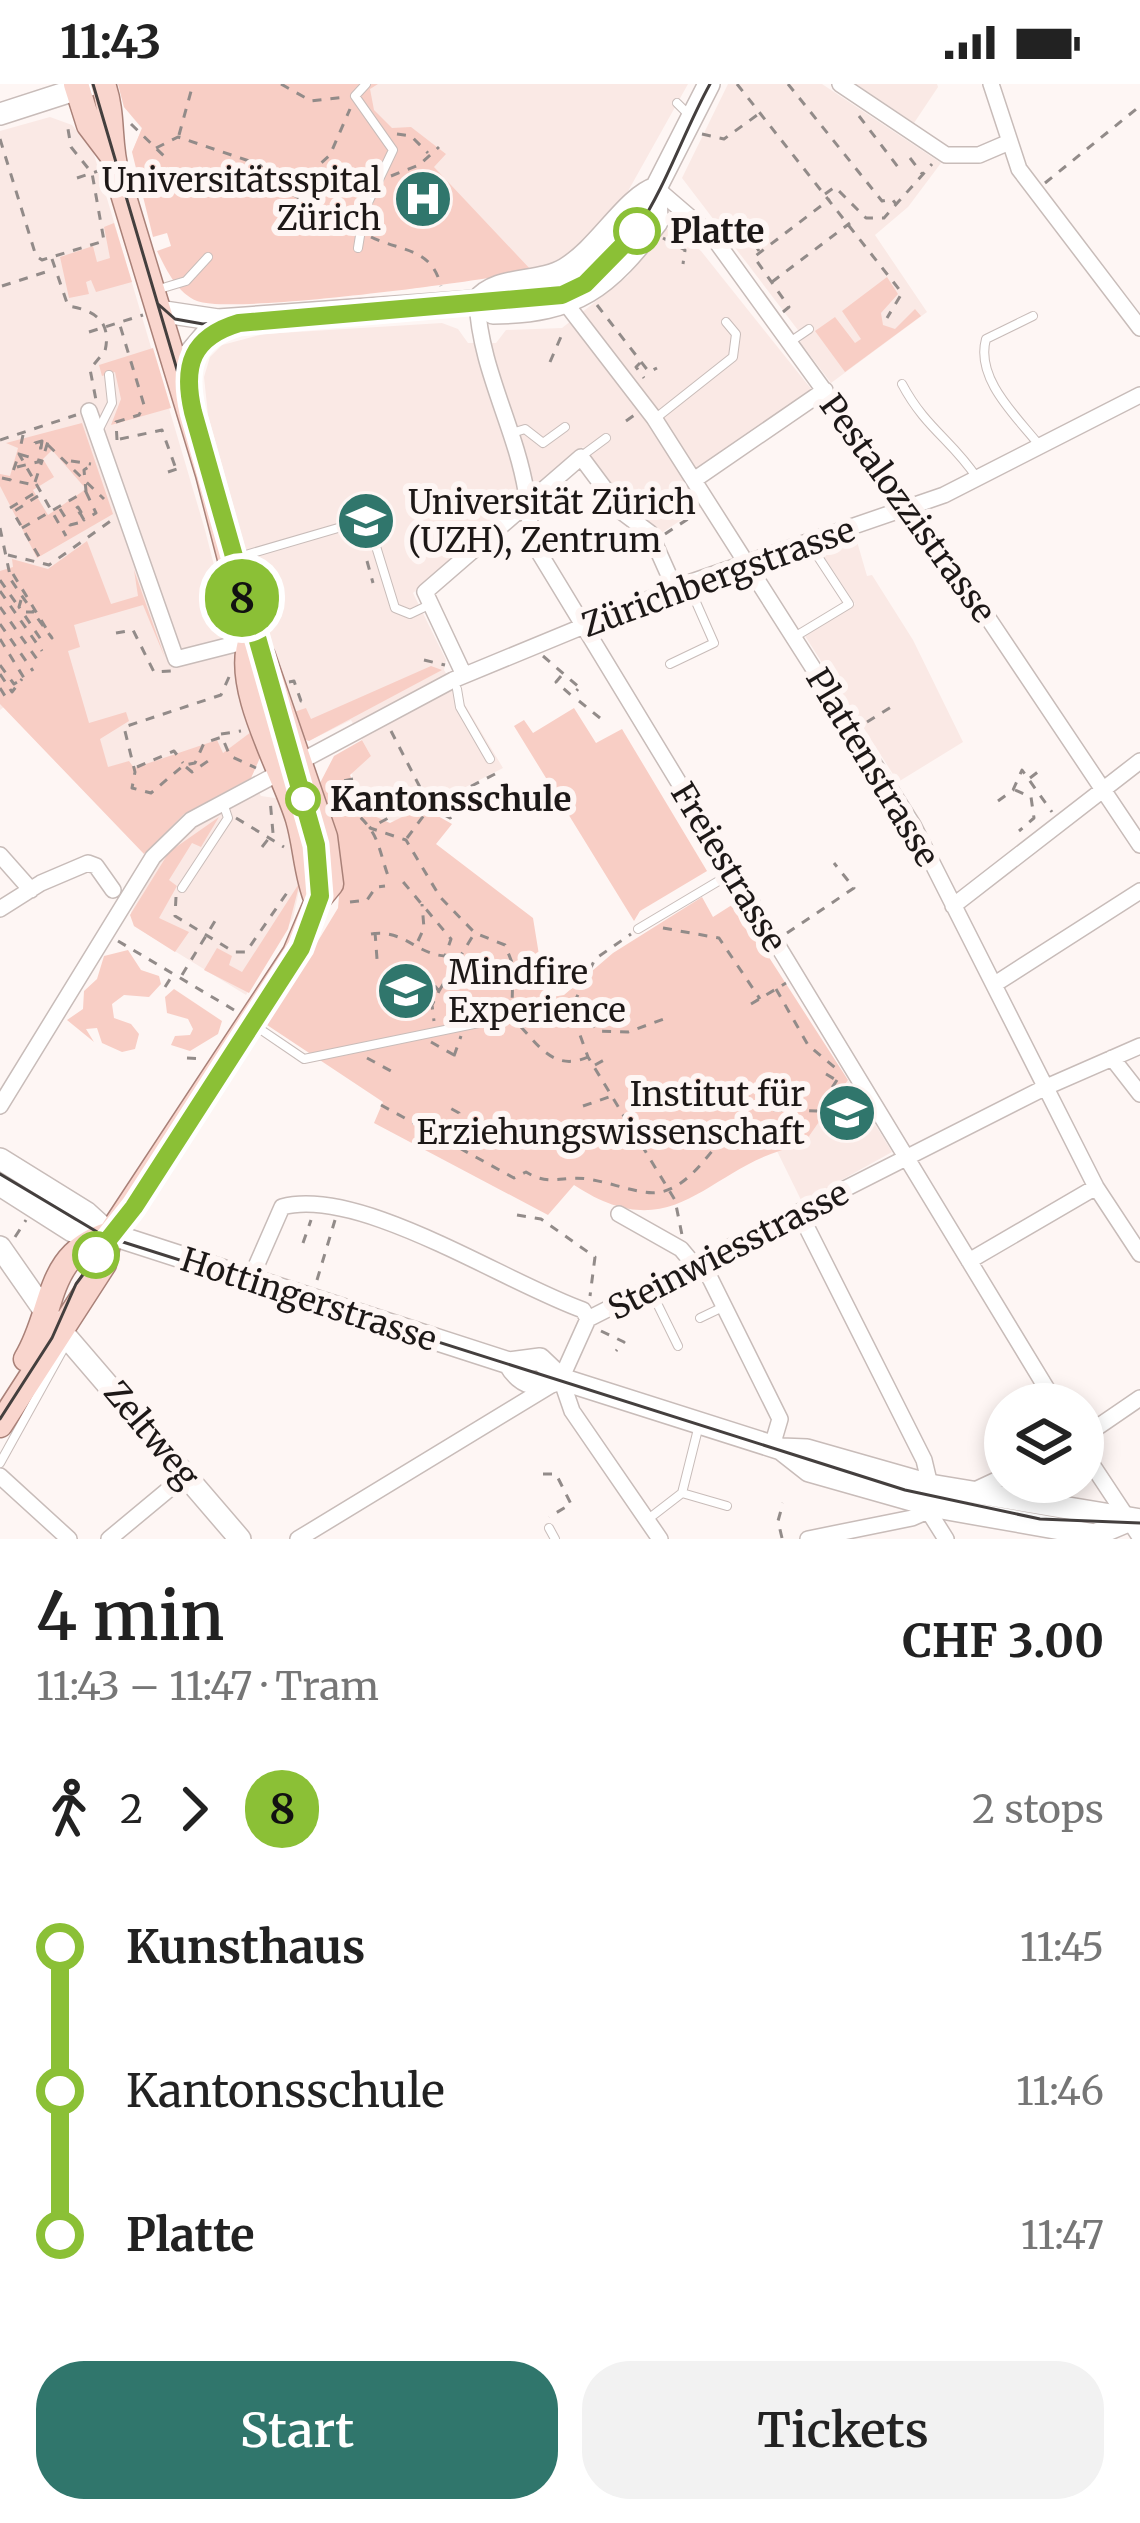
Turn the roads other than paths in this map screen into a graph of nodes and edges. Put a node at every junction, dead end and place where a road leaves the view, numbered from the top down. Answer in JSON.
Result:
{"nodes":[{"id":1,"x":104,"y":84,"type":"edge"},
{"id":2,"x":366,"y":84,"type":"edge"},
{"id":3,"x":709,"y":84,"type":"edge"},
{"id":4,"x":840,"y":84,"type":"edge"},
{"id":5,"x":991,"y":84,"type":"edge"},
{"id":6,"x":82,"y":85,"type":"edge"},
{"id":7,"x":0,"y":114,"type":"edge"},
{"id":8,"x":1007,"y":143,"type":"junction"},
{"id":9,"x":111,"y":154,"type":"junction"},
{"id":10,"x":656,"y":188,"type":"junction"},
{"id":11,"x":358,"y":248,"type":"dead end"},
{"id":12,"x":208,"y":257,"type":"dead end"},
{"id":13,"x":560,"y":291,"type":"junction"},
{"id":14,"x":477,"y":301,"type":"junction"},
{"id":15,"x":152,"y":305,"type":"junction"},
{"id":16,"x":1033,"y":316,"type":"dead end"},
{"id":17,"x":218,"y":320,"type":"junction"},
{"id":18,"x":726,"y":322,"type":"dead end"},
{"id":19,"x":1140,"y":328,"type":"edge"},
{"id":20,"x":809,"y":329,"type":"dead end"},
{"id":21,"x":788,"y":343,"type":"junction"},
{"id":22,"x":176,"y":370,"type":"junction"},
{"id":23,"x":109,"y":375,"type":"dead end"},
{"id":24,"x":902,"y":384,"type":"dead end"},
{"id":25,"x":825,"y":390,"type":"junction"},
{"id":26,"x":1140,"y":395,"type":"edge"},
{"id":27,"x":82,"y":414,"type":"road end"},
{"id":28,"x":655,"y":418,"type":"junction"},
{"id":29,"x":565,"y":427,"type":"dead end"},
{"id":30,"x":508,"y":434,"type":"junction"},
{"id":31,"x":606,"y":438,"type":"dead end"},
{"id":32,"x":1041,"y":447,"type":"junction"},
{"id":33,"x":103,"y":448,"type":"junction"},
{"id":34,"x":581,"y":457,"type":"junction"},
{"id":35,"x":978,"y":479,"type":"junction"},
{"id":36,"x":694,"y":481,"type":"junction"},
{"id":37,"x":526,"y":505,"type":"junction"},
{"id":38,"x":909,"y":508,"type":"junction"},
{"id":39,"x":808,"y":542,"type":"junction"},
{"id":40,"x":230,"y":560,"type":"junction"},
{"id":41,"x":748,"y":562,"type":"junction"},
{"id":42,"x":681,"y":586,"type":"junction"},
{"id":43,"x":428,"y":597,"type":"junction"},
{"id":44,"x":582,"y":626,"type":"junction"},
{"id":45,"x":794,"y":637,"type":"junction"},
{"id":46,"x":250,"y":640,"type":"junction"},
{"id":47,"x":670,"y":664,"type":"dead end"},
{"id":48,"x":460,"y":682,"type":"junction"},
{"id":49,"x":490,"y":759,"type":"dead end"},
{"id":50,"x":1140,"y":761,"type":"edge"},
{"id":51,"x":289,"y":768,"type":"junction"},
{"id":52,"x":1105,"y":788,"type":"junction"},
{"id":53,"x":225,"y":810,"type":"junction"},
{"id":54,"x":1140,"y":845,"type":"edge"},
{"id":55,"x":0,"y":856,"type":"edge"},
{"id":56,"x":732,"y":873,"type":"junction"},
{"id":57,"x":182,"y":888,"type":"road end"},
{"id":58,"x":32,"y":890,"type":"junction"},
{"id":59,"x":113,"y":890,"type":"dead end"},
{"id":60,"x":1140,"y":892,"type":"edge"},
{"id":61,"x":953,"y":906,"type":"junction"},
{"id":62,"x":0,"y":909,"type":"edge"},
{"id":63,"x":638,"y":929,"type":"road end"},
{"id":64,"x":995,"y":984,"type":"junction"},
{"id":65,"x":570,"y":1004,"type":"road end"},
{"id":66,"x":244,"y":1017,"type":"junction"},
{"id":67,"x":1140,"y":1046,"type":"edge"},
{"id":68,"x":1112,"y":1058,"type":"junction"},
{"id":69,"x":1044,"y":1088,"type":"junction"},
{"id":70,"x":1140,"y":1094,"type":"edge"},
{"id":71,"x":0,"y":1106,"type":"edge"},
{"id":72,"x":0,"y":1159,"type":"edge"},
{"id":73,"x":907,"y":1159,"type":"junction"},
{"id":74,"x":0,"y":1171,"type":"edge"},
{"id":75,"x":0,"y":1185,"type":"edge"},
{"id":76,"x":1096,"y":1187,"type":"junction"},
{"id":77,"x":619,"y":1214,"type":"dead end"},
{"id":78,"x":800,"y":1214,"type":"junction"},
{"id":79,"x":110,"y":1234,"type":"junction"},
{"id":80,"x":0,"y":1247,"type":"edge"},
{"id":81,"x":1140,"y":1254,"type":"edge"},
{"id":82,"x":969,"y":1261,"type":"junction"},
{"id":83,"x":700,"y":1266,"type":"junction"},
{"id":84,"x":250,"y":1280,"type":"junction"},
{"id":85,"x":651,"y":1291,"type":"junction"},
{"id":86,"x":724,"y":1306,"type":"junction"},
{"id":87,"x":592,"y":1318,"type":"junction"},
{"id":88,"x":700,"y":1318,"type":"dead end"},
{"id":89,"x":59,"y":1327,"type":"junction"},
{"id":90,"x":679,"y":1346,"type":"dead end"},
{"id":91,"x":561,"y":1379,"type":"junction"},
{"id":92,"x":1042,"y":1383,"type":"edge"},
{"id":93,"x":1140,"y":1398,"type":"edge"},
{"id":94,"x":0,"y":1399,"type":"edge"},
{"id":95,"x":699,"y":1423,"type":"junction"},
{"id":96,"x":1104,"y":1423,"type":"edge"},
{"id":97,"x":0,"y":1425,"type":"edge"},
{"id":98,"x":777,"y":1448,"type":"junction"},
{"id":99,"x":0,"y":1463,"type":"edge"},
{"id":100,"x":186,"y":1475,"type":"junction"},
{"id":101,"x":0,"y":1476,"type":"edge"},
{"id":102,"x":1104,"y":1481,"type":"edge"},
{"id":103,"x":984,"y":1484,"type":"edge"},
{"id":104,"x":682,"y":1493,"type":"junction"},
{"id":105,"x":944,"y":1499,"type":"junction"},
{"id":106,"x":728,"y":1506,"type":"dead end"},
{"id":107,"x":643,"y":1514,"type":"junction"},
{"id":108,"x":548,"y":1523,"type":"road end"},
{"id":109,"x":1136,"y":1526,"type":"edge"},
{"id":110,"x":861,"y":1534,"type":"edge"},
{"id":111,"x":1052,"y":1534,"type":"edge"},
{"id":112,"x":68,"y":1539,"type":"edge"},
{"id":113,"x":109,"y":1539,"type":"edge"},
{"id":114,"x":240,"y":1539,"type":"edge"},
{"id":115,"x":298,"y":1539,"type":"edge"},
{"id":116,"x":555,"y":1539,"type":"edge"},
{"id":117,"x":660,"y":1539,"type":"edge"},
{"id":118,"x":808,"y":1539,"type":"edge"},
{"id":119,"x":946,"y":1539,"type":"edge"}],
"edges":[{"from":1,"to":9,"type":"main road"},
{"from":2,"to":11,"type":"lane"},
{"from":3,"to":10,"type":"street"},
{"from":4,"to":8,"type":"street"},
{"from":5,"to":8,"type":"street"},
{"from":6,"to":7,"type":"street"},
{"from":6,"to":9,"type":"main road"},
{"from":8,"to":19,"type":"street"},
{"from":9,"to":15,"type":"main road"},
{"from":10,"to":13,"type":"street"},
{"from":10,"to":13,"type":"street"},
{"from":10,"to":21,"type":"street","name":"Pestalozzistrasse"},
{"from":12,"to":15,"type":"lane"},
{"from":13,"to":14,"type":"street"},
{"from":13,"to":14,"type":"street"},
{"from":13,"to":28,"type":"street","name":"Plattenstrasse"},
{"from":14,"to":17,"type":"street"},
{"from":14,"to":30,"type":"street","name":"Freiestrasse"},
{"from":15,"to":17,"type":"street"},
{"from":15,"to":22,"type":"main road"},
{"from":16,"to":32,"type":"lane"},
{"from":17,"to":22,"type":"street"},
{"from":18,"to":28,"type":"lane"},
{"from":20,"to":21,"type":"lane"},
{"from":21,"to":25,"type":"street","name":"Pestalozzistrasse"},
{"from":22,"to":40,"type":"main road"},
{"from":23,"to":33,"type":"lane"},
{"from":24,"to":35,"type":"lane"},
{"from":25,"to":36,"type":"street"},
{"from":25,"to":38,"type":"street","name":"Pestalozzistrasse"},
{"from":26,"to":32,"type":"street","name":"Zürichbergstrasse"},
{"from":27,"to":33,"type":"street"},
{"from":28,"to":36,"type":"street","name":"Plattenstrasse"},
{"from":29,"to":30,"type":"lane"},
{"from":30,"to":37,"type":"street","name":"Freiestrasse"},
{"from":31,"to":34,"type":"lane"},
{"from":32,"to":35,"type":"street","name":"Zürichbergstrasse"},
{"from":33,"to":46,"type":"street"},
{"from":34,"to":37,"type":"street"},
{"from":34,"to":42,"type":"street"},
{"from":35,"to":38,"type":"street","name":"Zürichbergstrasse"},
{"from":36,"to":41,"type":"street","name":"Plattenstrasse"},
{"from":37,"to":43,"type":"street"},
{"from":37,"to":44,"type":"street","name":"Freiestrasse"},
{"from":38,"to":39,"type":"street","name":"Zürichbergstrasse"},
{"from":38,"to":52,"type":"street","name":"Pestalozzistrasse"},
{"from":39,"to":41,"type":"street","name":"Zürichbergstrasse"},
{"from":39,"to":45,"type":"lane"},
{"from":40,"to":43,"type":"lane"},
{"from":40,"to":46,"type":"main road"},
{"from":41,"to":42,"type":"street","name":"Zürichbergstrasse"},
{"from":41,"to":45,"type":"street","name":"Plattenstrasse"},
{"from":42,"to":44,"type":"street","name":"Zürichbergstrasse"},
{"from":42,"to":47,"type":"lane"},
{"from":43,"to":48,"type":"street"},
{"from":44,"to":48,"type":"street","name":"Zürichbergstrasse"},
{"from":44,"to":56,"type":"street","name":"Freiestrasse"},
{"from":45,"to":61,"type":"street","name":"Plattenstrasse"},
{"from":46,"to":51,"type":"main road"},
{"from":48,"to":49,"type":"lane"},
{"from":48,"to":51,"type":"street","name":"Zürichbergstrasse"},
{"from":50,"to":52,"type":"street"},
{"from":51,"to":53,"type":"street","name":"Zürichbergstrasse"},
{"from":51,"to":66,"type":"main road"},
{"from":52,"to":54,"type":"street","name":"Pestalozzistrasse"},
{"from":52,"to":61,"type":"street"},
{"from":53,"to":57,"type":"lane"},
{"from":53,"to":71,"type":"street","name":"Zürichbergstrasse"},
{"from":55,"to":58,"type":"street"},
{"from":56,"to":63,"type":"lane"},
{"from":56,"to":73,"type":"street","name":"Freiestrasse"},
{"from":58,"to":59,"type":"street"},
{"from":58,"to":62,"type":"street"},
{"from":60,"to":64,"type":"street"},
{"from":61,"to":64,"type":"street","name":"Plattenstrasse"},
{"from":64,"to":69,"type":"street","name":"Plattenstrasse"},
{"from":65,"to":66,"type":"lane"},
{"from":66,"to":79,"type":"main road"},
{"from":67,"to":68,"type":"street","name":"Steinwiesstrasse"},
{"from":68,"to":69,"type":"street","name":"Steinwiesstrasse"},
{"from":68,"to":70,"type":"street"},
{"from":69,"to":73,"type":"street","name":"Steinwiesstrasse"},
{"from":69,"to":76,"type":"street","name":"Plattenstrasse"},
{"from":72,"to":79,"type":"street"},
{"from":73,"to":78,"type":"street","name":"Steinwiesstrasse"},
{"from":73,"to":82,"type":"street","name":"Freiestrasse"},
{"from":74,"to":79,"type":"lane"},
{"from":75,"to":79,"type":"street","name":"Hottingerstrasse"},
{"from":76,"to":81,"type":"street","name":"Plattenstrasse"},
{"from":76,"to":82,"type":"street"},
{"from":77,"to":83,"type":"street"},
{"from":78,"to":83,"type":"street","name":"Steinwiesstrasse"},
{"from":78,"to":105,"type":"street"},
{"from":79,"to":84,"type":"street","name":"Hottingerstrasse"},
{"from":79,"to":89,"type":"main road"},
{"from":80,"to":89,"type":"street","name":"Zeltweg"},
{"from":82,"to":92,"type":"street","name":"Freiestrasse"},
{"from":83,"to":85,"type":"street","name":"Steinwiesstrasse"},
{"from":83,"to":86,"type":"street"},
{"from":84,"to":87,"type":"street"},
{"from":84,"to":91,"type":"street","name":"Hottingerstrasse"},
{"from":85,"to":87,"type":"street","name":"Steinwiesstrasse"},
{"from":85,"to":90,"type":"lane"},
{"from":86,"to":88,"type":"lane"},
{"from":86,"to":98,"type":"street"},
{"from":87,"to":91,"type":"street","name":"Steinwiesstrasse"},
{"from":89,"to":94,"type":"main road"},
{"from":89,"to":97,"type":"main road"},
{"from":89,"to":99,"type":"lane"},
{"from":89,"to":100,"type":"street","name":"Zeltweg"},
{"from":91,"to":95,"type":"street","name":"Hottingerstrasse"},
{"from":91,"to":107,"type":"street"},
{"from":91,"to":115,"type":"street"},
{"from":93,"to":96,"type":"street"},
{"from":95,"to":98,"type":"street","name":"Hottingerstrasse"},
{"from":95,"to":104,"type":"lane"},
{"from":98,"to":105,"type":"street","name":"Hottingerstrasse"},
{"from":100,"to":113,"type":"street"},
{"from":100,"to":114,"type":"street","name":"Zeltweg"},
{"from":101,"to":112,"type":"street"},
{"from":102,"to":109,"type":"street"},
{"from":103,"to":105,"type":"street"},
{"from":104,"to":106,"type":"lane"},
{"from":104,"to":107,"type":"lane"},
{"from":105,"to":109,"type":"street","name":"Hottingerstrasse"},
{"from":105,"to":110,"type":"street"},
{"from":105,"to":111,"type":"street","name":"Hottingerstrasse"},
{"from":105,"to":119,"type":"street"},
{"from":107,"to":117,"type":"street"},
{"from":108,"to":116,"type":"lane"},
{"from":109,"to":111,"type":"street","name":"Hottingerstrasse"},
{"from":110,"to":118,"type":"street"}]}
